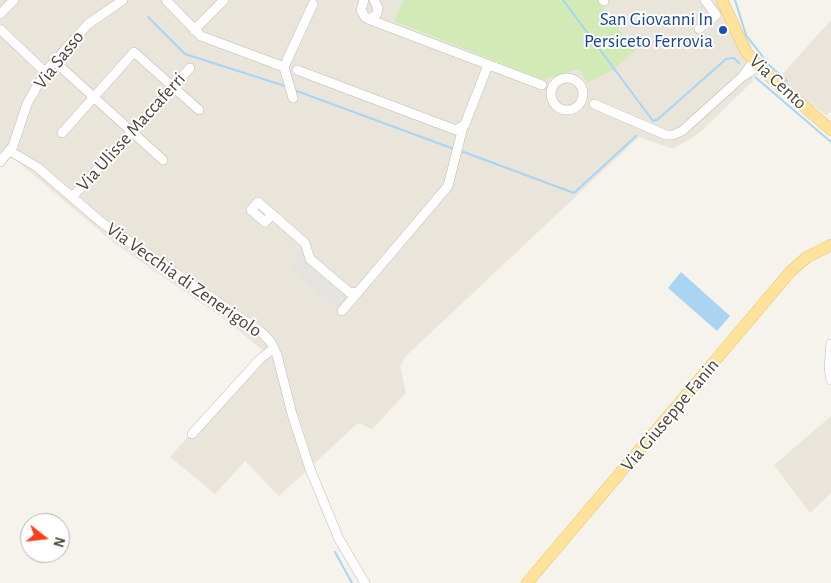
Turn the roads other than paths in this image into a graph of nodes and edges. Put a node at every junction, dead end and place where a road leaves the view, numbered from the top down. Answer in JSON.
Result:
{"nodes":[{"id":1,"x":14,"y":0,"type":"edge"},
{"id":2,"x":123,"y":0,"type":"edge"},
{"id":3,"x":166,"y":0,"type":"edge"},
{"id":4,"x":224,"y":0,"type":"edge"},
{"id":5,"x":364,"y":0,"type":"edge"},
{"id":6,"x":705,"y":0,"type":"edge"},
{"id":7,"x":722,"y":0,"type":"edge"},
{"id":8,"x":313,"y":4,"type":"dead end"},
{"id":9,"x":376,"y":4,"type":"edge"},
{"id":10,"x":0,"y":14,"type":"edge"},
{"id":11,"x":368,"y":19,"type":"junction"},
{"id":12,"x":390,"y":27,"type":"junction"},
{"id":13,"x":0,"y":29,"type":"edge"},
{"id":14,"x":698,"y":29,"type":"dead end"},
{"id":15,"x":194,"y":30,"type":"junction"},
{"id":16,"x":54,"y":61,"type":"junction"},
{"id":17,"x":757,"y":64,"type":"junction"},
{"id":18,"x":488,"y":65,"type":"junction"},
{"id":19,"x":284,"y":67,"type":"junction"},
{"id":20,"x":190,"y":68,"type":"dead end"},
{"id":21,"x":297,"y":70,"type":"dead end"},
{"id":22,"x":45,"y":72,"type":"junction"},
{"id":23,"x":555,"y":84,"type":"junction"},
{"id":24,"x":542,"y":85,"type":"junction"},
{"id":25,"x":173,"y":86,"type":"junction"},
{"id":26,"x":583,"y":93,"type":"junction"},
{"id":27,"x":292,"y":95,"type":"dead end"},
{"id":28,"x":551,"y":96,"type":"junction"},
{"id":29,"x":94,"y":97,"type":"junction"},
{"id":30,"x":580,"y":104,"type":"junction"},
{"id":31,"x":594,"y":104,"type":"junction"},
{"id":32,"x":199,"y":110,"type":"dead end"},
{"id":33,"x":462,"y":128,"type":"junction"},
{"id":34,"x":831,"y":130,"type":"edge"},
{"id":35,"x":132,"y":132,"type":"junction"},
{"id":36,"x":62,"y":133,"type":"dead end"},
{"id":37,"x":10,"y":151,"type":"junction"},
{"id":38,"x":164,"y":160,"type":"dead end"},
{"id":39,"x":0,"y":162,"type":"edge"},
{"id":40,"x":73,"y":196,"type":"junction"},
{"id":41,"x":272,"y":215,"type":"dead end"},
{"id":42,"x":831,"y":245,"type":"edge"},
{"id":43,"x":817,"y":253,"type":"junction"},
{"id":44,"x":831,"y":254,"type":"edge"},
{"id":45,"x":357,"y":293,"type":"junction"},
{"id":46,"x":342,"y":311,"type":"dead end"},
{"id":47,"x":831,"y":344,"type":"edge"},
{"id":48,"x":274,"y":348,"type":"junction"},
{"id":49,"x":831,"y":378,"type":"edge"},
{"id":50,"x":192,"y":434,"type":"dead end"},
{"id":51,"x":365,"y":583,"type":"edge"},
{"id":52,"x":527,"y":583,"type":"edge"}],
"edges":[{"from":1,"to":10,"type":"street"},
{"from":2,"to":16,"type":"street","name":"Via Sasso"},
{"from":3,"to":15,"type":"street"},
{"from":4,"to":15,"type":"street"},
{"from":5,"to":11,"type":"street"},
{"from":6,"to":14,"type":"street"},
{"from":7,"to":17,"type":"main road","name":"Via Cento"},
{"from":8,"to":19,"type":"street"},
{"from":9,"to":11,"type":"street"},
{"from":9,"to":12,"type":"street"},
{"from":11,"to":12,"type":"street"},
{"from":12,"to":18,"type":"street"},
{"from":13,"to":22,"type":"street"},
{"from":15,"to":19,"type":"street"},
{"from":16,"to":22,"type":"street","name":"Via Sasso"},
{"from":16,"to":29,"type":"street"},
{"from":17,"to":31,"type":"street"},
{"from":17,"to":34,"type":"main road","name":"Via Cento"},
{"from":18,"to":24,"type":"street"},
{"from":18,"to":33,"type":"street"},
{"from":19,"to":27,"type":"street"},
{"from":20,"to":25,"type":"street","name":"Via Ulisse Maccaferri"},
{"from":21,"to":33,"type":"street"},
{"from":22,"to":37,"type":"street","name":"Via Sasso"},
{"from":23,"to":24,"type":"street"},
{"from":23,"to":26,"type":"street"},
{"from":23,"to":28,"type":"street"},
{"from":24,"to":28,"type":"street"},
{"from":25,"to":29,"type":"street"},
{"from":25,"to":32,"type":"street"},
{"from":25,"to":35,"type":"street","name":"Via Ulisse Maccaferri"},
{"from":26,"to":30,"type":"street"},
{"from":26,"to":31,"type":"street"},
{"from":28,"to":30,"type":"street"},
{"from":29,"to":35,"type":"street"},
{"from":29,"to":36,"type":"street"},
{"from":30,"to":31,"type":"street"},
{"from":33,"to":45,"type":"street"},
{"from":35,"to":38,"type":"street"},
{"from":35,"to":40,"type":"street","name":"Via Ulisse Maccaferri"},
{"from":37,"to":39,"type":"street","name":"Via Sasso"},
{"from":37,"to":40,"type":"street","name":"Via Vecchia di Zenerigolo"},
{"from":40,"to":48,"type":"street","name":"Via Vecchia di Zenerigolo"},
{"from":41,"to":45,"type":"street"},
{"from":42,"to":43,"type":"main road","name":"Via Giuseppe Fanin"},
{"from":43,"to":44,"type":"main road"},
{"from":43,"to":52,"type":"main road","name":"Via Giuseppe Fanin"},
{"from":45,"to":46,"type":"street"},
{"from":47,"to":49,"type":"street"},
{"from":48,"to":50,"type":"street"},
{"from":48,"to":51,"type":"street","name":"Via Vecchia di Zenerigolo"}]}
